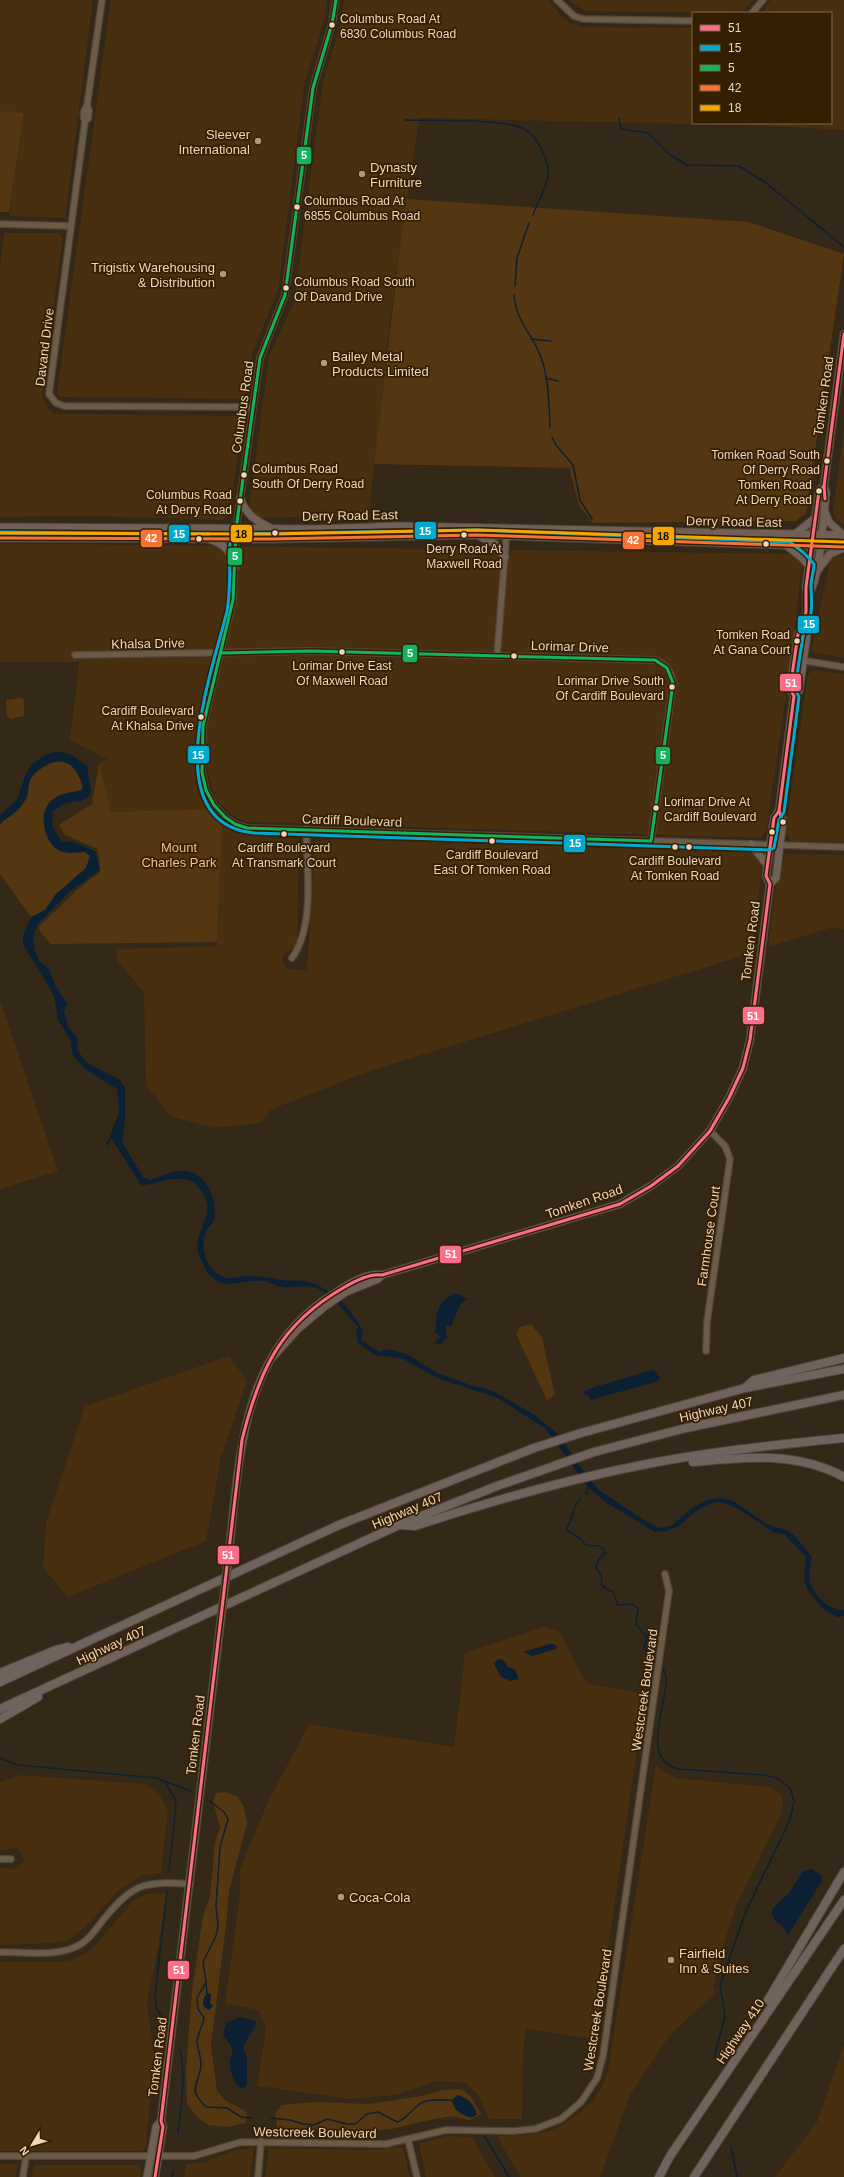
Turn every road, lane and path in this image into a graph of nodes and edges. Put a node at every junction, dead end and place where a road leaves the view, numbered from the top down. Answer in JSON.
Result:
{"nodes":[{"id":1,"x":102,"y":0,"type":"edge"},
{"id":2,"x":336,"y":0,"type":"edge"},
{"id":3,"x":557,"y":0,"type":"edge"},
{"id":4,"x":763,"y":0,"type":"edge"},
{"id":5,"x":753,"y":12,"type":"edge"},
{"id":6,"x":692,"y":21,"type":"edge"},
{"id":7,"x":0,"y":224,"type":"edge"},
{"id":8,"x":70,"y":226,"type":"junction"},
{"id":9,"x":844,"y":334,"type":"edge"},
{"id":10,"x":252,"y":407,"type":"junction"},
{"id":11,"x":824,"y":486,"type":"junction"},
{"id":12,"x":240,"y":498,"type":"junction"},
{"id":13,"x":825,"y":510,"type":"junction"},
{"id":14,"x":815,"y":518,"type":"junction"},
{"id":15,"x":0,"y":527,"type":"edge"},
{"id":16,"x":236,"y":528,"type":"junction"},
{"id":17,"x":507,"y":528,"type":"junction"},
{"id":18,"x":273,"y":529,"type":"junction"},
{"id":19,"x":796,"y":534,"type":"junction"},
{"id":20,"x":477,"y":535,"type":"junction"},
{"id":21,"x":818,"y":535,"type":"junction"},
{"id":22,"x":843,"y":535,"type":"edge"},
{"id":23,"x":506,"y":537,"type":"junction"},
{"id":24,"x":0,"y":538,"type":"edge"},
{"id":25,"x":205,"y":538,"type":"junction"},
{"id":26,"x":235,"y":538,"type":"junction"},
{"id":27,"x":787,"y":546,"type":"junction"},
{"id":28,"x":816,"y":546,"type":"junction"},
{"id":29,"x":844,"y":547,"type":"edge"},
{"id":30,"x":505,"y":557,"type":"junction"},
{"id":31,"x":809,"y":566,"type":"junction"},
{"id":32,"x":235,"y":567,"type":"junction"},
{"id":33,"x":816,"y":573,"type":"junction"},
{"id":34,"x":808,"y":595,"type":"junction"},
{"id":35,"x":803,"y":628,"type":"junction"},
{"id":36,"x":221,"y":653,"type":"junction"},
{"id":37,"x":75,"y":655,"type":"dead end"},
{"id":38,"x":498,"y":656,"type":"junction"},
{"id":39,"x":794,"y":659,"type":"junction"},
{"id":40,"x":803,"y":661,"type":"junction"},
{"id":41,"x":844,"y":667,"type":"edge"},
{"id":42,"x":794,"y":696,"type":"junction"},
{"id":43,"x":779,"y":811,"type":"junction"},
{"id":44,"x":306,"y":830,"type":"junction"},
{"id":45,"x":651,"y":840,"type":"junction"},
{"id":46,"x":751,"y":844,"type":"junction"},
{"id":47,"x":770,"y":845,"type":"junction"},
{"id":48,"x":780,"y":846,"type":"junction"},
{"id":49,"x":844,"y":847,"type":"edge"},
{"id":50,"x":767,"y":865,"type":"junction"},
{"id":51,"x":770,"y":884,"type":"junction"},
{"id":52,"x":292,"y":958,"type":"dead end"},
{"id":53,"x":710,"y":1131,"type":"junction"},
{"id":54,"x":706,"y":1351,"type":"dead end"},
{"id":55,"x":844,"y":1358,"type":"edge"},
{"id":56,"x":844,"y":1370,"type":"edge"},
{"id":57,"x":745,"y":1388,"type":"junction"},
{"id":58,"x":844,"y":1395,"type":"edge"},
{"id":59,"x":844,"y":1438,"type":"edge"},
{"id":60,"x":670,"y":1460,"type":"junction"},
{"id":61,"x":844,"y":1477,"type":"edge"},
{"id":62,"x":399,"y":1525,"type":"junction"},
{"id":63,"x":665,"y":1574,"type":"dead end"},
{"id":64,"x":82,"y":1644,"type":"junction"},
{"id":65,"x":0,"y":1673,"type":"edge"},
{"id":66,"x":78,"y":1674,"type":"junction"},
{"id":67,"x":0,"y":1682,"type":"edge"},
{"id":68,"x":0,"y":1709,"type":"edge"},
{"id":69,"x":0,"y":1719,"type":"edge"},
{"id":70,"x":0,"y":1859,"type":"edge"},
{"id":71,"x":11,"y":1859,"type":"dead end"},
{"id":72,"x":844,"y":1872,"type":"edge"},
{"id":73,"x":190,"y":1884,"type":"junction"},
{"id":74,"x":844,"y":1900,"type":"edge"},
{"id":75,"x":844,"y":1949,"type":"edge"},
{"id":76,"x":0,"y":1952,"type":"edge"},
{"id":77,"x":758,"y":2025,"type":"junction"},
{"id":78,"x":161,"y":2121,"type":"junction"},
{"id":79,"x":408,"y":2139,"type":"junction"},
{"id":80,"x":261,"y":2141,"type":"junction"},
{"id":81,"x":151,"y":2155,"type":"junction"},
{"id":82,"x":159,"y":2155,"type":"junction"},
{"id":83,"x":0,"y":2156,"type":"edge"},
{"id":84,"x":26,"y":2156,"type":"junction"},
{"id":85,"x":23,"y":2177,"type":"edge"},
{"id":86,"x":147,"y":2177,"type":"edge"},
{"id":87,"x":155,"y":2177,"type":"edge"},
{"id":88,"x":258,"y":2177,"type":"edge"},
{"id":89,"x":417,"y":2177,"type":"edge"},
{"id":90,"x":659,"y":2177,"type":"edge"},
{"id":91,"x":694,"y":2177,"type":"edge"}],
"edges":[{"from":1,"to":8,"type":"street","name":"Davand Drive"},
{"from":2,"to":10,"type":"street","name":"Columbus Road"},
{"from":3,"to":6,"type":"street"},
{"from":4,"to":5,"type":"street"},
{"from":7,"to":8,"type":"street"},
{"from":8,"to":10,"type":"street","name":"Davand Drive"},
{"from":9,"to":11,"type":"main road","name":"Tomken Road"},
{"from":10,"to":12,"type":"street","name":"Columbus Road"},
{"from":11,"to":13,"type":"main road","name":"Tomken Road"},
{"from":11,"to":14,"type":"main road","name":"Tomken Road"},
{"from":12,"to":16,"type":"street","name":"Columbus Road"},
{"from":12,"to":18,"type":"main road"},
{"from":13,"to":21,"type":"main road","name":"Tomken Road"},
{"from":13,"to":22,"type":"main road"},
{"from":14,"to":19,"type":"main road"},
{"from":14,"to":21,"type":"main road","name":"Tomken Road"},
{"from":15,"to":16,"type":"main road","name":"Derry Road East"},
{"from":16,"to":18,"type":"main road","name":"Derry Road East"},
{"from":16,"to":26,"type":"street","name":"Columbus Road"},
{"from":17,"to":18,"type":"main road","name":"Derry Road East"},
{"from":17,"to":19,"type":"main road","name":"Derry Road East"},
{"from":17,"to":23,"type":"street"},
{"from":19,"to":21,"type":"main road","name":"Derry Road East"},
{"from":20,"to":23,"type":"main road","name":"Derry Road East"},
{"from":20,"to":26,"type":"main road","name":"Derry Road East"},
{"from":20,"to":30,"type":"main road"},
{"from":21,"to":22,"type":"main road","name":"Derry Road East"},
{"from":21,"to":28,"type":"main road","name":"Tomken Road"},
{"from":23,"to":27,"type":"main road","name":"Derry Road East"},
{"from":23,"to":30,"type":"street"},
{"from":24,"to":25,"type":"main road","name":"Derry Road East"},
{"from":25,"to":26,"type":"main road","name":"Derry Road East"},
{"from":25,"to":32,"type":"main road"},
{"from":26,"to":32,"type":"street","name":"Cardiff Boulevard"},
{"from":27,"to":28,"type":"main road","name":"Derry Road East"},
{"from":27,"to":31,"type":"main road"},
{"from":28,"to":29,"type":"main road","name":"Derry Road East"},
{"from":28,"to":31,"type":"main road","name":"Tomken Road"},
{"from":28,"to":33,"type":"main road","name":"Tomken Road"},
{"from":29,"to":33,"type":"main road"},
{"from":30,"to":38,"type":"street"},
{"from":31,"to":34,"type":"main road","name":"Tomken Road"},
{"from":32,"to":36,"type":"street","name":"Cardiff Boulevard"},
{"from":33,"to":34,"type":"main road","name":"Tomken Road"},
{"from":34,"to":35,"type":"main road","name":"Tomken Road"},
{"from":35,"to":39,"type":"main road","name":"Tomken Road"},
{"from":35,"to":40,"type":"main road","name":"Tomken Road"},
{"from":36,"to":37,"type":"street","name":"Khalsa Drive"},
{"from":36,"to":38,"type":"street","name":"Lorimar Drive"},
{"from":36,"to":44,"type":"street","name":"Cardiff Boulevard"},
{"from":38,"to":45,"type":"street","name":"Lorimar Drive"},
{"from":39,"to":40,"type":"street"},
{"from":39,"to":42,"type":"main road","name":"Tomken Road"},
{"from":40,"to":41,"type":"street"},
{"from":40,"to":42,"type":"main road","name":"Tomken Road"},
{"from":42,"to":43,"type":"main road","name":"Tomken Road"},
{"from":43,"to":47,"type":"main road","name":"Tomken Road"},
{"from":43,"to":48,"type":"main road","name":"Tomken Road"},
{"from":44,"to":45,"type":"street","name":"Cardiff Boulevard"},
{"from":44,"to":52,"type":"street"},
{"from":45,"to":46,"type":"street","name":"Cardiff Boulevard"},
{"from":46,"to":47,"type":"street","name":"Cardiff Boulevard"},
{"from":46,"to":50,"type":"main road"},
{"from":47,"to":48,"type":"street","name":"Cardiff Boulevard"},
{"from":47,"to":50,"type":"main road","name":"Tomken Road"},
{"from":48,"to":49,"type":"street","name":"Cardiff Boulevard"},
{"from":48,"to":51,"type":"main road","name":"Tomken Road"},
{"from":50,"to":51,"type":"main road","name":"Tomken Road"},
{"from":51,"to":53,"type":"main road","name":"Tomken Road"},
{"from":53,"to":54,"type":"street","name":"Farmhouse Court"},
{"from":53,"to":73,"type":"main road","name":"Tomken Road","bridge":true},
{"from":55,"to":57,"type":"highway"},
{"from":56,"to":57,"type":"highway","name":"Highway 407"},
{"from":57,"to":64,"type":"highway","name":"Highway 407"},
{"from":58,"to":62,"type":"highway","name":"Highway 407"},
{"from":59,"to":60,"type":"highway"},
{"from":60,"to":61,"type":"highway"},
{"from":60,"to":62,"type":"highway"},
{"from":62,"to":66,"type":"highway","name":"Highway 407"},
{"from":63,"to":79,"type":"street","name":"Westcreek Boulevard"},
{"from":64,"to":65,"type":"highway"},
{"from":64,"to":67,"type":"highway","name":"Highway 407"},
{"from":66,"to":68,"type":"highway","name":"Highway 407"},
{"from":66,"to":69,"type":"highway"},
{"from":70,"to":71,"type":"street"},
{"from":72,"to":77,"type":"highway"},
{"from":73,"to":76,"type":"street"},
{"from":73,"to":78,"type":"main road","name":"Tomken Road"},
{"from":74,"to":77,"type":"highway","name":"Highway 410"},
{"from":75,"to":91,"type":"highway"},
{"from":77,"to":90,"type":"highway","name":"Highway 410"},
{"from":78,"to":81,"type":"main road","name":"Tomken Road"},
{"from":78,"to":82,"type":"main road","name":"Tomken Road"},
{"from":79,"to":80,"type":"street","name":"Westcreek Boulevard"},
{"from":79,"to":89,"type":"street"},
{"from":80,"to":82,"type":"street","name":"Westcreek Boulevard"},
{"from":80,"to":88,"type":"street"},
{"from":81,"to":82,"type":"street","name":"Westcreek Boulevard"},
{"from":81,"to":84,"type":"street","name":"Westcreek Boulevard"},
{"from":81,"to":86,"type":"main road","name":"Tomken Road"},
{"from":82,"to":87,"type":"main road","name":"Tomken Road"},
{"from":83,"to":84,"type":"street","name":"Westcreek Boulevard"},
{"from":84,"to":85,"type":"street"}]}
